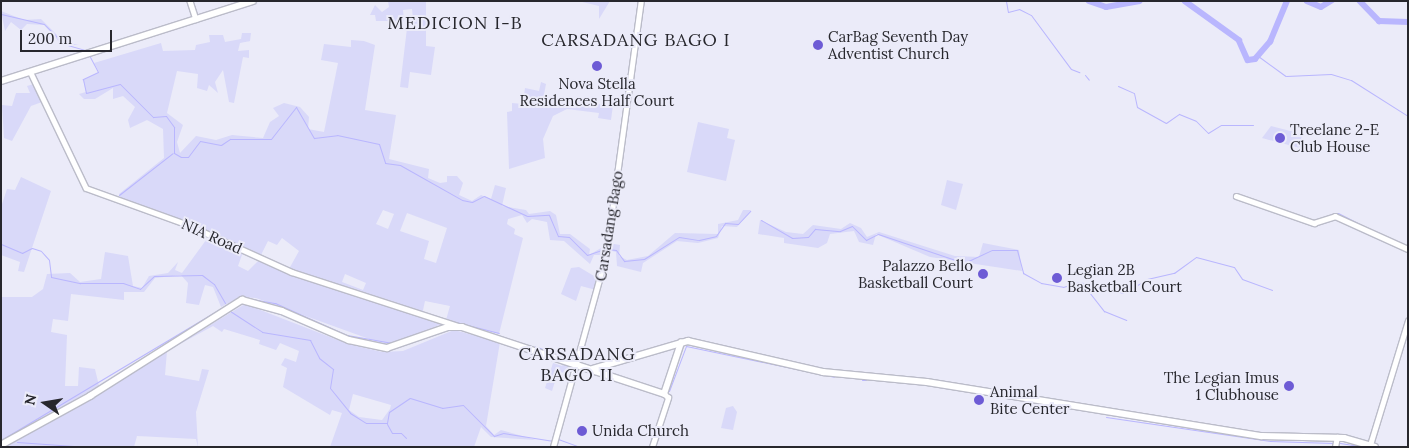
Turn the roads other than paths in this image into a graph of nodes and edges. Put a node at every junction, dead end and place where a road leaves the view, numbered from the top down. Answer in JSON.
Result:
{"nodes":[{"id":1,"x":190,"y":1,"type":"edge"},
{"id":2,"x":252,"y":1,"type":"edge"},
{"id":3,"x":641,"y":1,"type":"edge"},
{"id":4,"x":196,"y":20,"type":"junction"},
{"id":5,"x":31,"y":73,"type":"junction"},
{"id":6,"x":1,"y":81,"type":"edge"},
{"id":7,"x":1236,"y":196,"type":"dead end"},
{"id":8,"x":1408,"y":249,"type":"edge"},
{"id":9,"x":1408,"y":321,"type":"edge"},
{"id":10,"x":458,"y":326,"type":"junction"},
{"id":11,"x":681,"y":342,"type":"junction"},
{"id":12,"x":577,"y":365,"type":"junction"},
{"id":13,"x":606,"y":370,"type":"junction"},
{"id":14,"x":664,"y":394,"type":"junction"},
{"id":15,"x":1337,"y":437,"type":"junction"},
{"id":16,"x":1,"y":445,"type":"edge"},
{"id":17,"x":1336,"y":446,"type":"edge"},
{"id":18,"x":1372,"y":446,"type":"edge"},
{"id":19,"x":553,"y":447,"type":"edge"},
{"id":20,"x":652,"y":447,"type":"edge"}],
"edges":[{"from":1,"to":4,"type":"street"},
{"from":2,"to":4,"type":"main road"},
{"from":3,"to":12,"type":"street","name":"Carsadang Bago"},
{"from":4,"to":5,"type":"main road"},
{"from":5,"to":6,"type":"main road"},
{"from":5,"to":10,"type":"street","name":"NIA Road"},
{"from":7,"to":8,"type":"street"},
{"from":9,"to":18,"type":"street"},
{"from":10,"to":12,"type":"main road"},
{"from":10,"to":16,"type":"main road"},
{"from":11,"to":13,"type":"main road"},
{"from":11,"to":14,"type":"main road"},
{"from":11,"to":15,"type":"main road"},
{"from":12,"to":13,"type":"main road"},
{"from":12,"to":19,"type":"street","name":"Carsadang Bago"},
{"from":13,"to":14,"type":"main road"},
{"from":14,"to":20,"type":"street"},
{"from":15,"to":17,"type":"street"},
{"from":15,"to":18,"type":"main road"}]}
